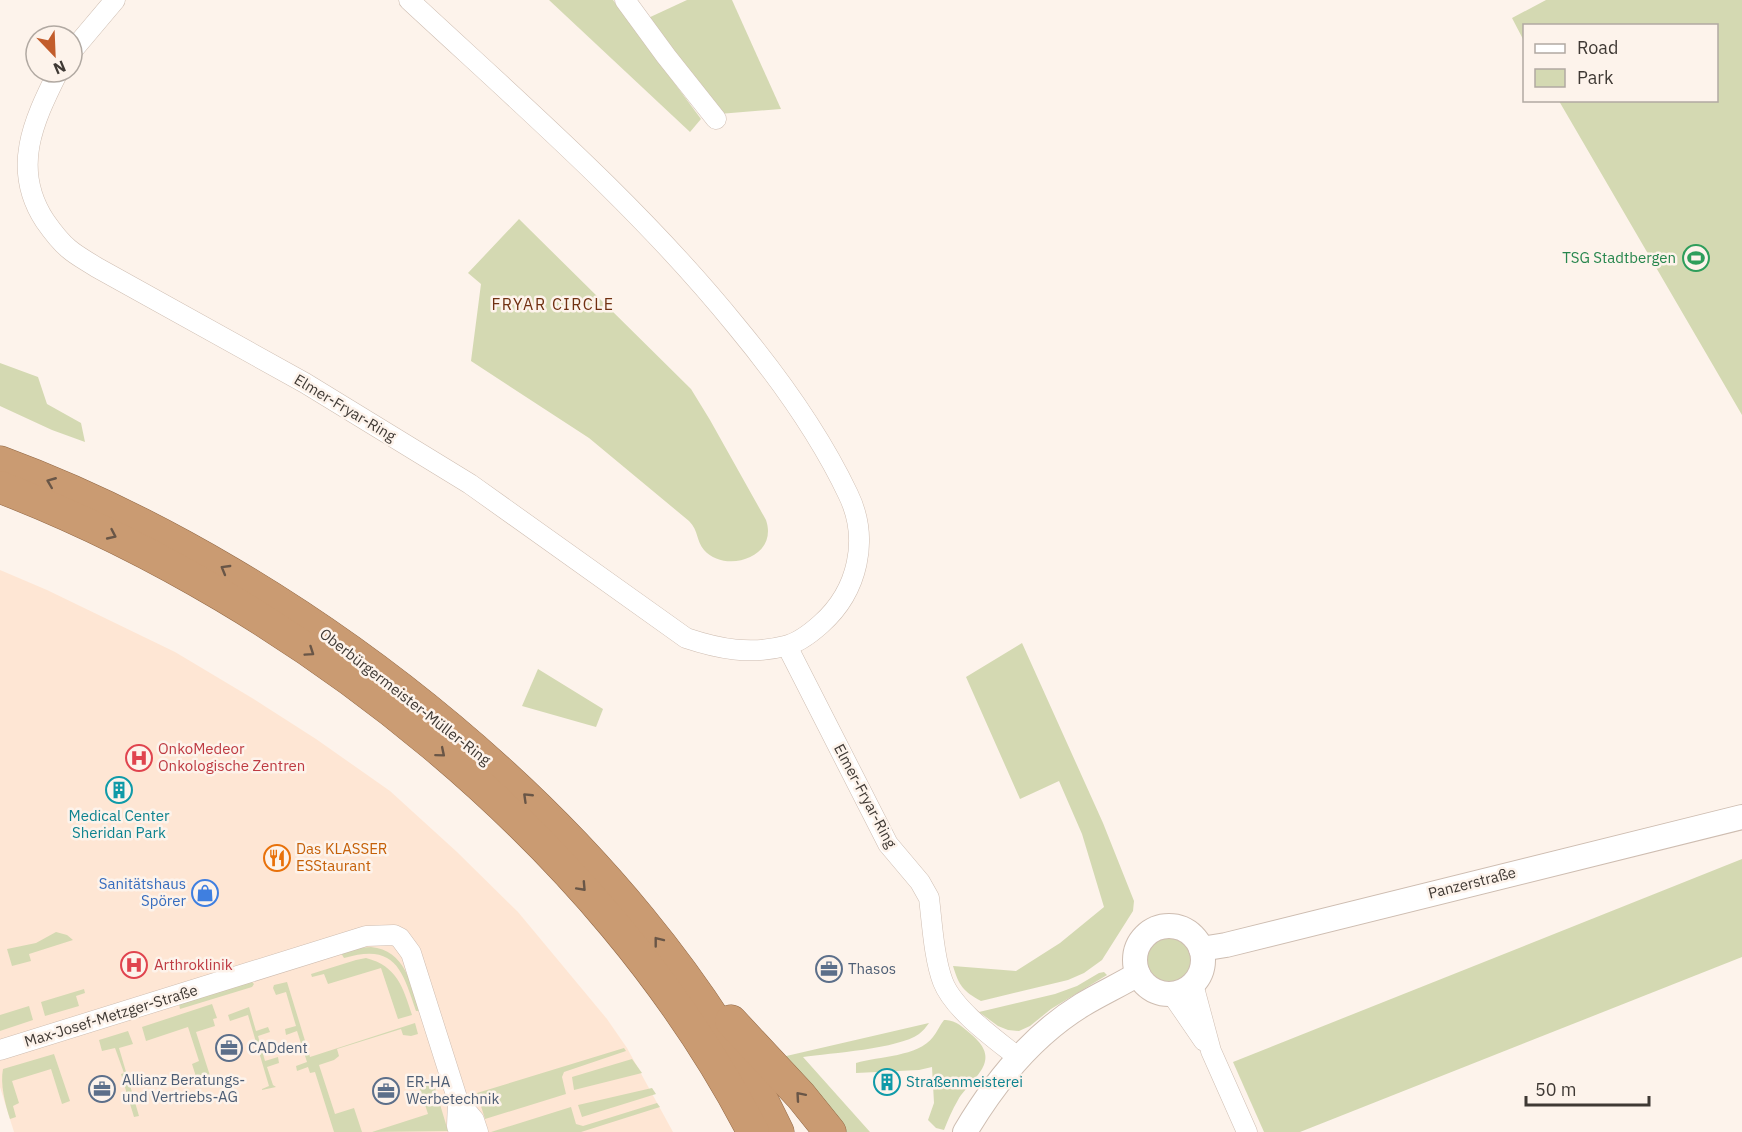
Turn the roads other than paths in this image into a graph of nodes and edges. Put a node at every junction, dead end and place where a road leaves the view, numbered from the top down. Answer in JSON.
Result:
{"nodes":[{"id":1,"x":115,"y":0,"type":"edge"},
{"id":2,"x":409,"y":0,"type":"edge"},
{"id":3,"x":625,"y":0,"type":"edge"},
{"id":4,"x":84,"y":37,"type":"edge"},
{"id":5,"x":52,"y":84,"type":"edge"},
{"id":6,"x":716,"y":119,"type":"dead end"},
{"id":7,"x":0,"y":462,"type":"edge"},
{"id":8,"x":0,"y":487,"type":"edge"},
{"id":9,"x":786,"y":646,"type":"junction"},
{"id":10,"x":1742,"y":817,"type":"edge"},
{"id":11,"x":1201,"y":949,"type":"junction"},
{"id":12,"x":1138,"y":974,"type":"junction"},
{"id":13,"x":1182,"y":989,"type":"junction"},
{"id":14,"x":0,"y":1050,"type":"edge"},
{"id":15,"x":1019,"y":1058,"type":"junction"},
{"id":16,"x":739,"y":1059,"type":"junction"},
{"id":17,"x":458,"y":1101,"type":"junction"},
{"id":18,"x":459,"y":1132,"type":"edge"},
{"id":19,"x":478,"y":1132,"type":"edge"},
{"id":20,"x":753,"y":1132,"type":"edge"},
{"id":21,"x":778,"y":1132,"type":"edge"},
{"id":22,"x":830,"y":1132,"type":"edge"},
{"id":23,"x":965,"y":1132,"type":"edge"},
{"id":24,"x":1247,"y":1132,"type":"edge"}],
"edges":[{"from":1,"to":4,"type":"street"},
{"from":2,"to":9,"type":"street","name":"Elmer-Fryar-Ring"},
{"from":3,"to":6,"type":"street"},
{"from":5,"to":9,"type":"street","name":"Elmer-Fryar-Ring"},
{"from":16,"to":7,"type":"highway","name":"Oberbürgermeister-Müller-Ring","one_way":true},
{"from":8,"to":16,"type":"highway","name":"Oberbürgermeister-Müller-Ring","one_way":true},
{"from":9,"to":15,"type":"street","name":"Elmer-Fryar-Ring"},
{"from":10,"to":11,"type":"street","name":"Panzerstraße"},
{"from":11,"to":12,"type":"street"},
{"from":11,"to":13,"type":"street"},
{"from":12,"to":13,"type":"street"},
{"from":12,"to":15,"type":"street"},
{"from":13,"to":24,"type":"street"},
{"from":14,"to":17,"type":"street","name":"Max-Josef-Metzger-Straße"},
{"from":15,"to":23,"type":"street"},
{"from":16,"to":20,"type":"highway","name":"Oberbürgermeister-Müller-Ring"},
{"from":16,"to":21,"type":"highway","name":"Oberbürgermeister-Müller-Ring"},
{"from":22,"to":16,"type":"highway","one_way":true},
{"from":17,"to":18,"type":"street","name":"Max-Josef-Metzger-Straße"},
{"from":17,"to":19,"type":"street","name":"Max-Josef-Metzger-Straße"}]}
